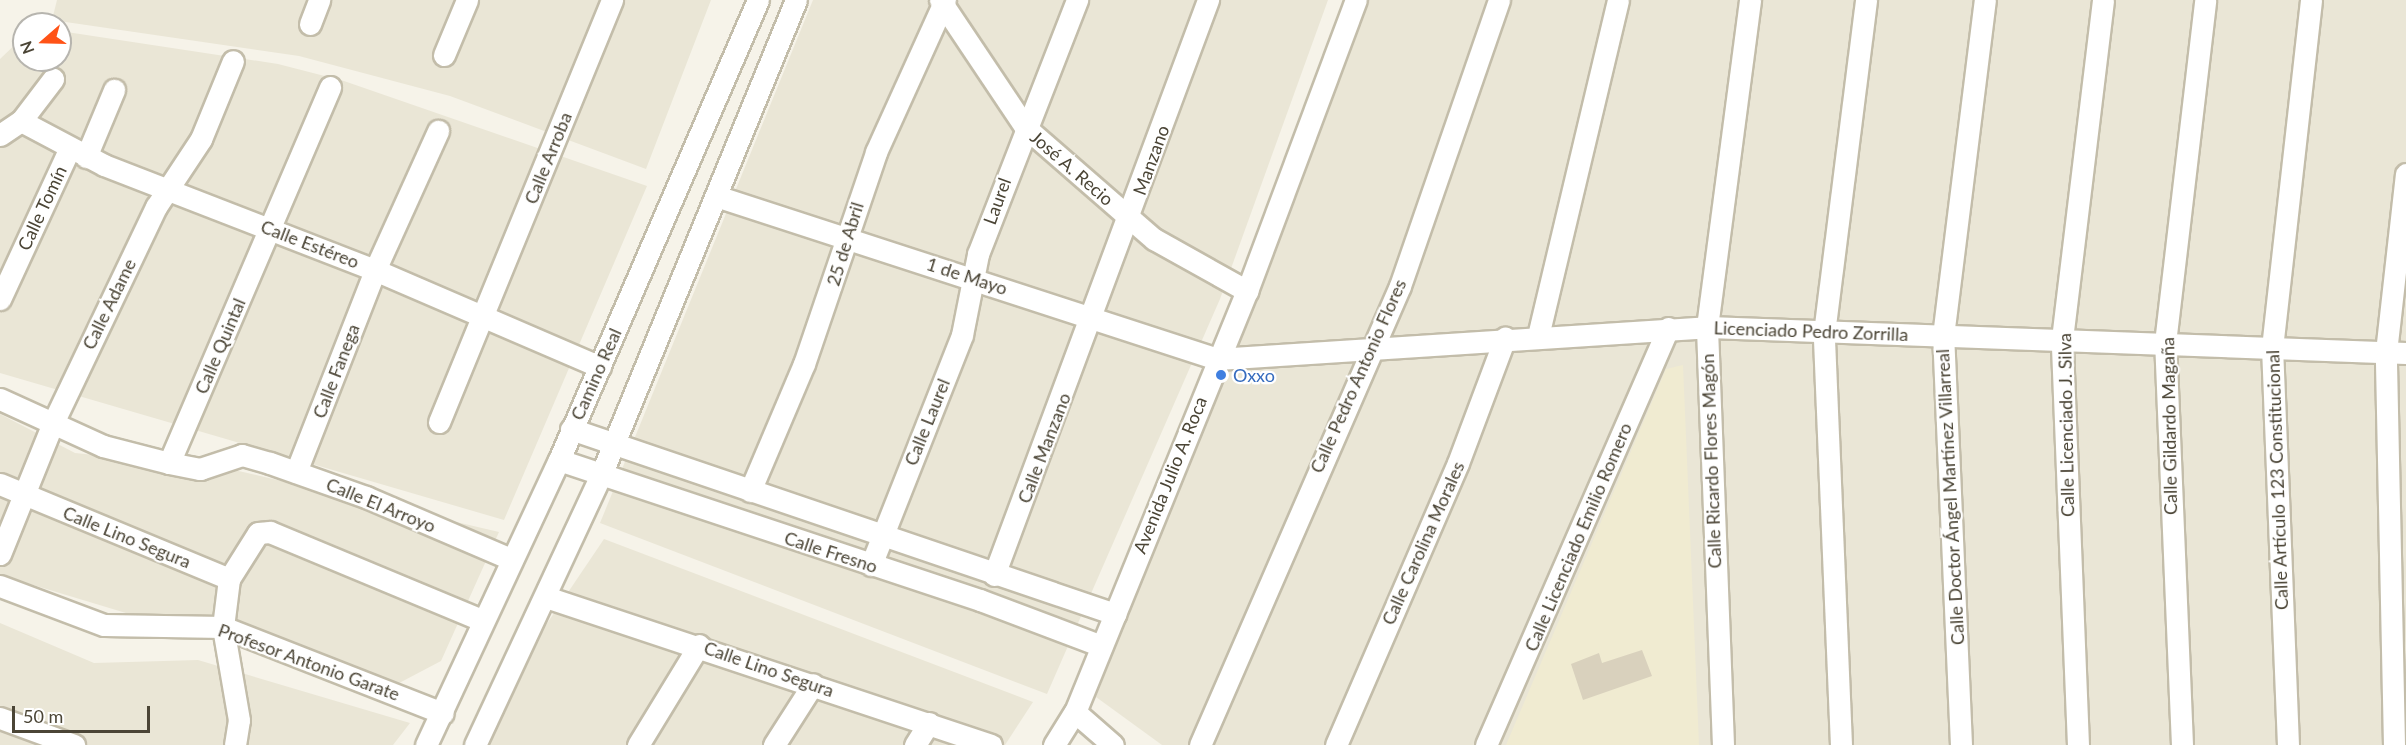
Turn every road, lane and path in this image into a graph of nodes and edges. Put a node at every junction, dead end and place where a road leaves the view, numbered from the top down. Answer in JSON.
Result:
{"nodes":[{"id":1,"x":319,"y":0,"type":"edge"},
{"id":2,"x":467,"y":0,"type":"edge"},
{"id":3,"x":612,"y":0,"type":"edge"},
{"id":4,"x":758,"y":0,"type":"edge"},
{"id":5,"x":796,"y":0,"type":"edge"},
{"id":6,"x":1077,"y":0,"type":"edge"},
{"id":7,"x":1208,"y":0,"type":"edge"},
{"id":8,"x":1356,"y":0,"type":"edge"},
{"id":9,"x":1499,"y":0,"type":"edge"},
{"id":10,"x":1618,"y":0,"type":"edge"},
{"id":11,"x":1750,"y":0,"type":"edge"},
{"id":12,"x":1866,"y":0,"type":"edge"},
{"id":13,"x":1985,"y":0,"type":"edge"},
{"id":14,"x":2103,"y":0,"type":"edge"},
{"id":15,"x":2205,"y":0,"type":"edge"},
{"id":16,"x":2311,"y":0,"type":"edge"},
{"id":17,"x":943,"y":2,"type":"edge"},
{"id":18,"x":310,"y":24,"type":"dead end"},
{"id":19,"x":444,"y":55,"type":"dead end"},
{"id":20,"x":233,"y":62,"type":"dead end"},
{"id":21,"x":53,"y":79,"type":"dead end"},
{"id":22,"x":330,"y":87,"type":"dead end"},
{"id":23,"x":114,"y":90,"type":"dead end"},
{"id":24,"x":21,"y":121,"type":"junction"},
{"id":25,"x":1025,"y":127,"type":"junction"},
{"id":26,"x":438,"y":131,"type":"dead end"},
{"id":27,"x":0,"y":135,"type":"edge"},
{"id":28,"x":78,"y":154,"type":"junction"},
{"id":29,"x":2406,"y":174,"type":"edge"},
{"id":30,"x":168,"y":189,"type":"junction"},
{"id":31,"x":716,"y":196,"type":"junction"},
{"id":32,"x":1130,"y":219,"type":"junction"},
{"id":33,"x":271,"y":229,"type":"junction"},
{"id":34,"x":846,"y":238,"type":"junction"},
{"id":35,"x":375,"y":270,"type":"junction"},
{"id":36,"x":974,"y":277,"type":"junction"},
{"id":37,"x":1247,"y":291,"type":"junction"},
{"id":38,"x":0,"y":299,"type":"edge"},
{"id":39,"x":484,"y":317,"type":"junction"},
{"id":40,"x":1093,"y":320,"type":"junction"},
{"id":41,"x":1707,"y":327,"type":"junction"},
{"id":42,"x":1668,"y":328,"type":"junction"},
{"id":43,"x":1824,"y":333,"type":"junction"},
{"id":44,"x":1538,"y":336,"type":"junction"},
{"id":45,"x":1943,"y":336,"type":"junction"},
{"id":46,"x":1505,"y":338,"type":"junction"},
{"id":47,"x":2062,"y":339,"type":"junction"},
{"id":48,"x":2165,"y":343,"type":"junction"},
{"id":49,"x":2272,"y":348,"type":"junction"},
{"id":50,"x":1372,"y":349,"type":"junction"},
{"id":51,"x":2396,"y":353,"type":"edge"},
{"id":52,"x":1216,"y":359,"type":"junction"},
{"id":53,"x":600,"y":367,"type":"junction"},
{"id":54,"x":0,"y":399,"type":"edge"},
{"id":55,"x":439,"y":422,"type":"dead end"},
{"id":56,"x":52,"y":425,"type":"junction"},
{"id":57,"x":571,"y":429,"type":"junction"},
{"id":58,"x":615,"y":442,"type":"junction"},
{"id":59,"x":559,"y":460,"type":"junction"},
{"id":60,"x":169,"y":463,"type":"junction"},
{"id":61,"x":296,"y":472,"type":"junction"},
{"id":62,"x":601,"y":475,"type":"junction"},
{"id":63,"x":0,"y":484,"type":"edge"},
{"id":64,"x":750,"y":491,"type":"junction"},
{"id":65,"x":26,"y":495,"type":"junction"},
{"id":66,"x":881,"y":536,"type":"junction"},
{"id":67,"x":0,"y":554,"type":"edge"},
{"id":68,"x":511,"y":559,"type":"junction"},
{"id":69,"x":871,"y":565,"type":"junction"},
{"id":70,"x":994,"y":575,"type":"junction"},
{"id":71,"x":229,"y":579,"type":"junction"},
{"id":72,"x":0,"y":586,"type":"edge"},
{"id":73,"x":546,"y":597,"type":"junction"},
{"id":74,"x":1115,"y":614,"type":"junction"},
{"id":75,"x":481,"y":620,"type":"junction"},
{"id":76,"x":223,"y":627,"type":"junction"},
{"id":77,"x":699,"y":645,"type":"junction"},
{"id":78,"x":1102,"y":646,"type":"junction"},
{"id":79,"x":813,"y":684,"type":"junction"},
{"id":80,"x":1074,"y":712,"type":"junction"},
{"id":81,"x":443,"y":713,"type":"junction"},
{"id":82,"x":0,"y":718,"type":"edge"},
{"id":83,"x":929,"y":723,"type":"junction"},
{"id":84,"x":74,"y":745,"type":"edge"},
{"id":85,"x":235,"y":745,"type":"edge"},
{"id":86,"x":426,"y":745,"type":"edge"},
{"id":87,"x":475,"y":745,"type":"edge"},
{"id":88,"x":638,"y":745,"type":"edge"},
{"id":89,"x":774,"y":745,"type":"edge"},
{"id":90,"x":915,"y":745,"type":"edge"},
{"id":91,"x":991,"y":745,"type":"edge"},
{"id":92,"x":1054,"y":745,"type":"edge"},
{"id":93,"x":1113,"y":745,"type":"edge"},
{"id":94,"x":1200,"y":745,"type":"edge"},
{"id":95,"x":1336,"y":745,"type":"edge"},
{"id":96,"x":1486,"y":745,"type":"edge"},
{"id":97,"x":1723,"y":745,"type":"edge"},
{"id":98,"x":1841,"y":745,"type":"edge"},
{"id":99,"x":1961,"y":745,"type":"edge"},
{"id":100,"x":2078,"y":745,"type":"edge"},
{"id":101,"x":2182,"y":745,"type":"edge"},
{"id":102,"x":2288,"y":745,"type":"edge"},
{"id":103,"x":2394,"y":745,"type":"edge"}],
"edges":[{"from":1,"to":18,"type":"street"},
{"from":2,"to":19,"type":"street"},
{"from":3,"to":39,"type":"street","name":"Calle Arroba"},
{"from":4,"to":53,"type":"street","name":"Camino Real"},
{"from":5,"to":31,"type":"street"},
{"from":6,"to":25,"type":"street","name":"Laurel"},
{"from":7,"to":32,"type":"street","name":"Manzano"},
{"from":8,"to":37,"type":"street","name":"Avenida Julio A. Roca"},
{"from":9,"to":50,"type":"street","name":"Calle Pedro Antonio Flores"},
{"from":10,"to":44,"type":"street"},
{"from":11,"to":41,"type":"street","name":"Calle Ricardo Flores Magón"},
{"from":12,"to":43,"type":"street"},
{"from":13,"to":45,"type":"street","name":"Calle Doctor Ángel Martínez Villarreal"},
{"from":14,"to":47,"type":"street","name":"Calle Licenciado J. Silva"},
{"from":15,"to":48,"type":"street","name":"Calle Gildardo Magaña"},
{"from":16,"to":49,"type":"street","name":"Calle Artículo 123 Constitucional"},
{"from":17,"to":25,"type":"street","name":"José A. Recio"},
{"from":17,"to":34,"type":"street","name":"25 de Abril"},
{"from":20,"to":30,"type":"street","name":"Calle Adame"},
{"from":21,"to":24,"type":"street"},
{"from":22,"to":33,"type":"street","name":"Calle Quintal"},
{"from":23,"to":28,"type":"street","name":"Calle Tomín"},
{"from":24,"to":27,"type":"street"},
{"from":24,"to":28,"type":"street","name":"Calle Estéreo"},
{"from":25,"to":32,"type":"street","name":"José A. Recio"},
{"from":25,"to":36,"type":"street","name":"Laurel"},
{"from":26,"to":35,"type":"street","name":"Calle Fanega"},
{"from":28,"to":30,"type":"street","name":"Calle Estéreo"},
{"from":28,"to":38,"type":"street","name":"Calle Tomín"},
{"from":29,"to":51,"type":"street"},
{"from":30,"to":33,"type":"street","name":"Calle Estéreo"},
{"from":30,"to":56,"type":"street","name":"Calle Adame"},
{"from":31,"to":34,"type":"street","name":"1 de Mayo"},
{"from":31,"to":58,"type":"street"},
{"from":32,"to":37,"type":"street","name":"José A. Recio"},
{"from":32,"to":40,"type":"street","name":"Manzano"},
{"from":33,"to":35,"type":"street","name":"Calle Estéreo"},
{"from":33,"to":60,"type":"street","name":"Calle Quintal"},
{"from":34,"to":36,"type":"street","name":"1 de Mayo"},
{"from":34,"to":64,"type":"street","name":"25 de Abril"},
{"from":35,"to":39,"type":"street","name":"Calle Estéreo"},
{"from":35,"to":61,"type":"street","name":"Calle Fanega"},
{"from":36,"to":40,"type":"street","name":"1 de Mayo"},
{"from":36,"to":66,"type":"street","name":"Calle Laurel"},
{"from":37,"to":52,"type":"street","name":"Avenida Julio A. Roca"},
{"from":39,"to":53,"type":"street","name":"Calle Estéreo"},
{"from":39,"to":55,"type":"street","name":"Calle Arroba"},
{"from":40,"to":52,"type":"street","name":"1 de Mayo"},
{"from":40,"to":70,"type":"street","name":"Calle Manzano"},
{"from":41,"to":42,"type":"street","name":"Licenciado Pedro Zorrilla"},
{"from":41,"to":43,"type":"street","name":"Licenciado Pedro Zorrilla"},
{"from":41,"to":97,"type":"street","name":"Calle Ricardo Flores Magón"},
{"from":42,"to":44,"type":"street","name":"Licenciado Pedro Zorrilla"},
{"from":42,"to":96,"type":"street","name":"Calle Licenciado Emilio Romero"},
{"from":43,"to":45,"type":"street","name":"Licenciado Pedro Zorrilla"},
{"from":43,"to":98,"type":"street"},
{"from":44,"to":46,"type":"street","name":"Licenciado Pedro Zorrilla"},
{"from":45,"to":47,"type":"street","name":"Licenciado Pedro Zorrilla"},
{"from":45,"to":99,"type":"street","name":"Calle Doctor Ángel Martínez Villarreal"},
{"from":46,"to":50,"type":"street","name":"Licenciado Pedro Zorrilla"},
{"from":46,"to":95,"type":"street","name":"Calle Carolina Morales"},
{"from":47,"to":48,"type":"street","name":"Licenciado Pedro Zorrilla"},
{"from":47,"to":100,"type":"street","name":"Calle Licenciado J. Silva"},
{"from":48,"to":49,"type":"street","name":"Licenciado Pedro Zorrilla"},
{"from":48,"to":101,"type":"street","name":"Calle Gildardo Magaña"},
{"from":49,"to":51,"type":"street","name":"Licenciado Pedro Zorrilla"},
{"from":49,"to":102,"type":"street","name":"Calle Artículo 123 Constitucional"},
{"from":50,"to":52,"type":"street","name":"Licenciado Pedro Zorrilla"},
{"from":50,"to":94,"type":"street","name":"Calle Pedro Antonio Flores"},
{"from":51,"to":103,"type":"street"},
{"from":52,"to":74,"type":"street","name":"Avenida Julio A. Roca"},
{"from":53,"to":57,"type":"street","name":"Camino Real"},
{"from":54,"to":56,"type":"street"},
{"from":56,"to":60,"type":"street"},
{"from":56,"to":65,"type":"street","name":"Calle Adame"},
{"from":57,"to":58,"type":"street","name":"Calle Fresno"},
{"from":57,"to":59,"type":"street","name":"Camino Real"},
{"from":58,"to":62,"type":"street"},
{"from":58,"to":64,"type":"street","name":"Calle Fresno"},
{"from":59,"to":62,"type":"street","name":"Calle Fresno"},
{"from":59,"to":68,"type":"street","name":"Camino Real"},
{"from":60,"to":61,"type":"street","name":"Calle El Arroyo"},
{"from":61,"to":68,"type":"street","name":"Calle El Arroyo"},
{"from":62,"to":69,"type":"street","name":"Calle Fresno"},
{"from":62,"to":73,"type":"street"},
{"from":63,"to":65,"type":"street","name":"Calle Lino Segura"},
{"from":64,"to":66,"type":"street","name":"Calle Fresno"},
{"from":65,"to":67,"type":"street","name":"Calle Adame"},
{"from":65,"to":71,"type":"street","name":"Calle Lino Segura"},
{"from":66,"to":69,"type":"street","name":"Calle Laurel"},
{"from":66,"to":70,"type":"street","name":"Calle Fresno"},
{"from":68,"to":75,"type":"street","name":"Camino Real"},
{"from":69,"to":78,"type":"street","name":"Calle Fresno"},
{"from":70,"to":74,"type":"street","name":"Calle Fresno"},
{"from":71,"to":75,"type":"street"},
{"from":71,"to":76,"type":"street"},
{"from":72,"to":76,"type":"street","name":"Profesor Antonio Garate"},
{"from":73,"to":77,"type":"street","name":"Calle Lino Segura"},
{"from":73,"to":87,"type":"street"},
{"from":74,"to":78,"type":"street","name":"Avenida Julio A. Roca"},
{"from":75,"to":81,"type":"street","name":"Camino Real"},
{"from":76,"to":81,"type":"street","name":"Profesor Antonio Garate"},
{"from":76,"to":85,"type":"street"},
{"from":77,"to":79,"type":"street","name":"Calle Lino Segura"},
{"from":77,"to":88,"type":"street"},
{"from":78,"to":80,"type":"street","name":"Avenida Julio A. Roca"},
{"from":79,"to":83,"type":"street","name":"Calle Lino Segura"},
{"from":79,"to":89,"type":"street"},
{"from":80,"to":92,"type":"street","name":"Avenida Julio A. Roca"},
{"from":80,"to":93,"type":"street"},
{"from":81,"to":86,"type":"street","name":"Camino Real"},
{"from":82,"to":84,"type":"street"},
{"from":83,"to":90,"type":"street"},
{"from":83,"to":91,"type":"street","name":"Calle Lino Segura"}]}
